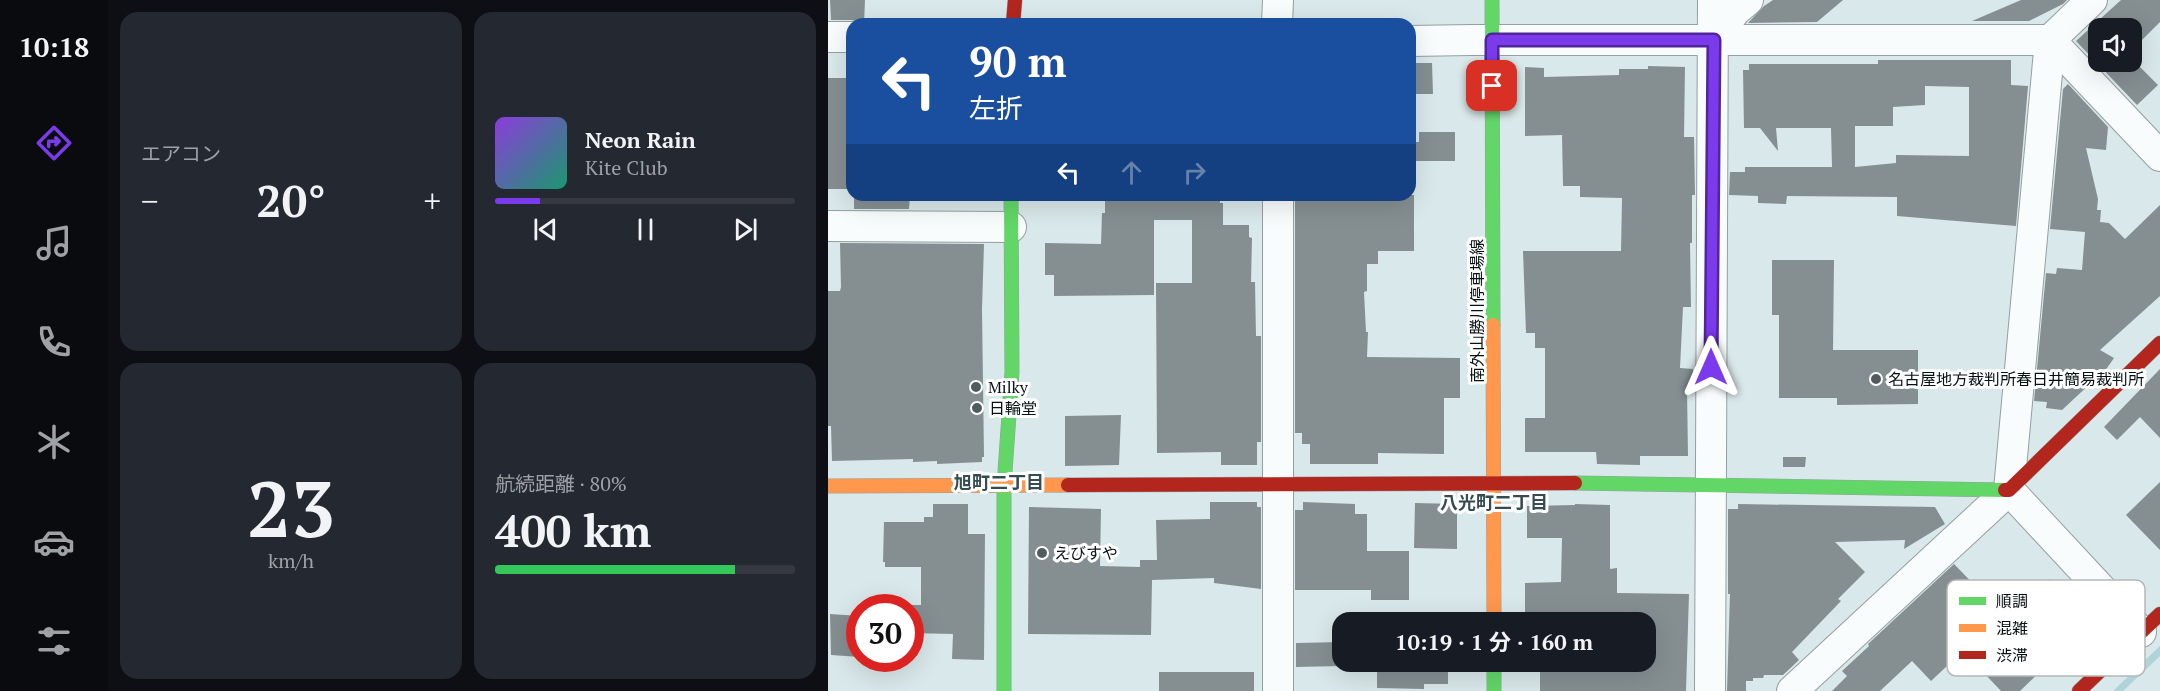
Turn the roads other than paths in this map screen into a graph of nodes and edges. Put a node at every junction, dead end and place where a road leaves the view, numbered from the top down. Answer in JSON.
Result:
{"nodes":[{"id":1,"x":1015,"y":0,"type":"edge"},
{"id":2,"x":1278,"y":0,"type":"edge"},
{"id":3,"x":1492,"y":0,"type":"edge"},
{"id":4,"x":1713,"y":0,"type":"edge"},
{"id":5,"x":1748,"y":0,"type":"edge"},
{"id":6,"x":2092,"y":0,"type":"edge"},
{"id":7,"x":1014,"y":18,"type":"edge"},
{"id":8,"x":1277,"y":18,"type":"edge"},
{"id":9,"x":828,"y":37,"type":"edge"},
{"id":10,"x":846,"y":37,"type":"edge"},
{"id":11,"x":1492,"y":40,"type":"junction"},
{"id":12,"x":1714,"y":40,"type":"junction"},
{"id":13,"x":2050,"y":40,"type":"junction"},
{"id":14,"x":1416,"y":42,"type":"edge"},
{"id":15,"x":2160,"y":156,"type":"edge"},
{"id":16,"x":1011,"y":201,"type":"edge"},
{"id":17,"x":1278,"y":201,"type":"edge"},
{"id":18,"x":828,"y":226,"type":"edge"},
{"id":19,"x":1011,"y":227,"type":"junction"},
{"id":20,"x":2160,"y":343,"type":"edge"},
{"id":21,"x":1495,"y":482,"type":"junction"},
{"id":22,"x":1278,"y":483,"type":"junction"},
{"id":23,"x":1710,"y":484,"type":"junction"},
{"id":24,"x":828,"y":486,"type":"edge"},
{"id":25,"x":1004,"y":486,"type":"junction"},
{"id":26,"x":2009,"y":490,"type":"junction"},
{"id":27,"x":2105,"y":580,"type":"edge"},
{"id":28,"x":1494,"y":612,"type":"edge"},
{"id":29,"x":1494,"y":672,"type":"edge"},
{"id":30,"x":2095,"y":676,"type":"edge"},
{"id":31,"x":1004,"y":691,"type":"edge"},
{"id":32,"x":1278,"y":691,"type":"edge"},
{"id":33,"x":1494,"y":691,"type":"edge"},
{"id":34,"x":1710,"y":691,"type":"edge"},
{"id":35,"x":1792,"y":691,"type":"edge"},
{"id":36,"x":2079,"y":691,"type":"edge"}],
"edges":[{"from":1,"to":7,"type":"main road"},
{"from":2,"to":8,"type":"street"},
{"from":3,"to":11,"type":"main road","name":"南外山勝川停車場線"},
{"from":4,"to":12,"type":"street"},
{"from":5,"to":12,"type":"street"},
{"from":6,"to":13,"type":"street"},
{"from":9,"to":10,"type":"street"},
{"from":11,"to":12,"type":"street"},
{"from":11,"to":14,"type":"street"},
{"from":11,"to":21,"type":"main road","name":"南外山勝川停車場線"},
{"from":12,"to":13,"type":"street"},
{"from":12,"to":23,"type":"street"},
{"from":13,"to":15,"type":"street"},
{"from":13,"to":26,"type":"street"},
{"from":16,"to":19,"type":"main road"},
{"from":17,"to":22,"type":"street"},
{"from":18,"to":19,"type":"street"},
{"from":19,"to":25,"type":"main road"},
{"from":20,"to":26,"type":"main road"},
{"from":21,"to":22,"type":"main road"},
{"from":21,"to":23,"type":"main road"},
{"from":21,"to":28,"type":"main road","name":"南外山勝川停車場線"},
{"from":22,"to":25,"type":"main road"},
{"from":22,"to":32,"type":"street"},
{"from":23,"to":26,"type":"main road"},
{"from":23,"to":34,"type":"street"},
{"from":24,"to":25,"type":"main road"},
{"from":25,"to":31,"type":"main road"},
{"from":26,"to":27,"type":"street"},
{"from":26,"to":35,"type":"street"},
{"from":29,"to":33,"type":"main road"},
{"from":30,"to":36,"type":"main road"}]}
